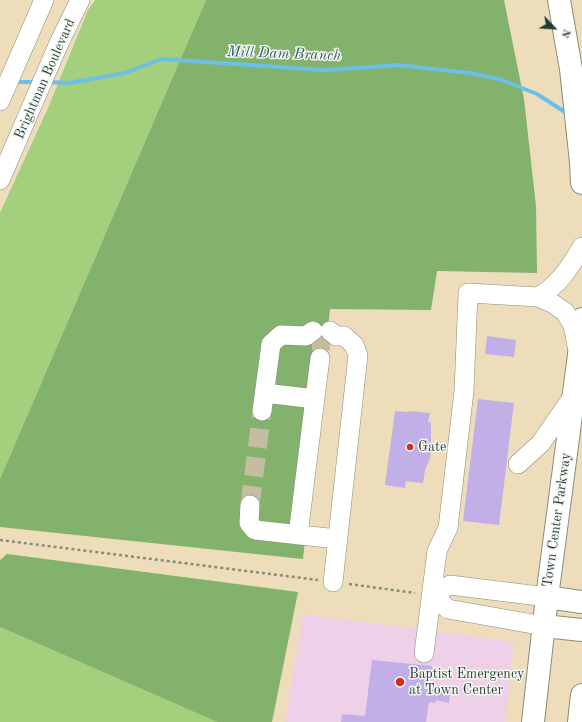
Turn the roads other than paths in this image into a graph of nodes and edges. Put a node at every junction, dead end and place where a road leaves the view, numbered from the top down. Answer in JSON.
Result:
{"nodes":[{"id":1,"x":44,"y":0,"type":"edge"},
{"id":2,"x":80,"y":0,"type":"edge"},
{"id":3,"x":559,"y":0,"type":"edge"},
{"id":4,"x":0,"y":101,"type":"edge"},
{"id":5,"x":582,"y":172,"type":"edge"},
{"id":6,"x":0,"y":180,"type":"edge"},
{"id":7,"x":582,"y":246,"type":"edge"},
{"id":8,"x":538,"y":297,"type":"junction"},
{"id":9,"x":582,"y":319,"type":"edge"},
{"id":10,"x":321,"y":339,"type":"junction"},
{"id":11,"x":579,"y":355,"type":"junction"},
{"id":12,"x":574,"y":395,"type":"junction"},
{"id":13,"x":315,"y":399,"type":"junction"},
{"id":14,"x":518,"y":464,"type":"dead end"},
{"id":15,"x":250,"y":505,"type":"tunnel mouth"},
{"id":16,"x":298,"y":535,"type":"junction"},
{"id":17,"x":337,"y":539,"type":"junction"},
{"id":18,"x":333,"y":582,"type":"road end"},
{"id":19,"x":432,"y":595,"type":"junction"},
{"id":20,"x":547,"y":597,"type":"junction"},
{"id":21,"x":582,"y":602,"type":"edge"},
{"id":22,"x":544,"y":626,"type":"junction"},
{"id":23,"x":582,"y":630,"type":"edge"},
{"id":24,"x":424,"y":653,"type":"dead end"},
{"id":25,"x":582,"y":695,"type":"edge"},
{"id":26,"x":533,"y":722,"type":"edge"},
{"id":27,"x":579,"y":722,"type":"edge"}],
"edges":[{"from":1,"to":4,"type":"street"},
{"from":2,"to":6,"type":"street","name":"Brightman Boulevard"},
{"from":3,"to":5,"type":"main road"},
{"from":7,"to":8,"type":"street"},
{"from":8,"to":11,"type":"street"},
{"from":8,"to":19,"type":"street"},
{"from":9,"to":11,"type":"main road","name":"Town Center Parkway"},
{"from":10,"to":13,"type":"street"},
{"from":10,"to":13,"type":"street"},
{"from":10,"to":17,"type":"street"},
{"from":11,"to":12,"type":"main road","name":"Town Center Parkway"},
{"from":12,"to":14,"type":"street"},
{"from":12,"to":20,"type":"main road","name":"Town Center Parkway"},
{"from":13,"to":16,"type":"street"},
{"from":15,"to":16,"type":"street"},
{"from":16,"to":17,"type":"street"},
{"from":17,"to":18,"type":"street"},
{"from":19,"to":20,"type":"street"},
{"from":19,"to":22,"type":"street"},
{"from":19,"to":24,"type":"street"},
{"from":20,"to":21,"type":"main road"},
{"from":20,"to":22,"type":"main road","name":"Town Center Parkway"},
{"from":22,"to":23,"type":"main road"},
{"from":22,"to":26,"type":"main road","name":"Town Center Parkway"},
{"from":25,"to":27,"type":"main road"}]}
